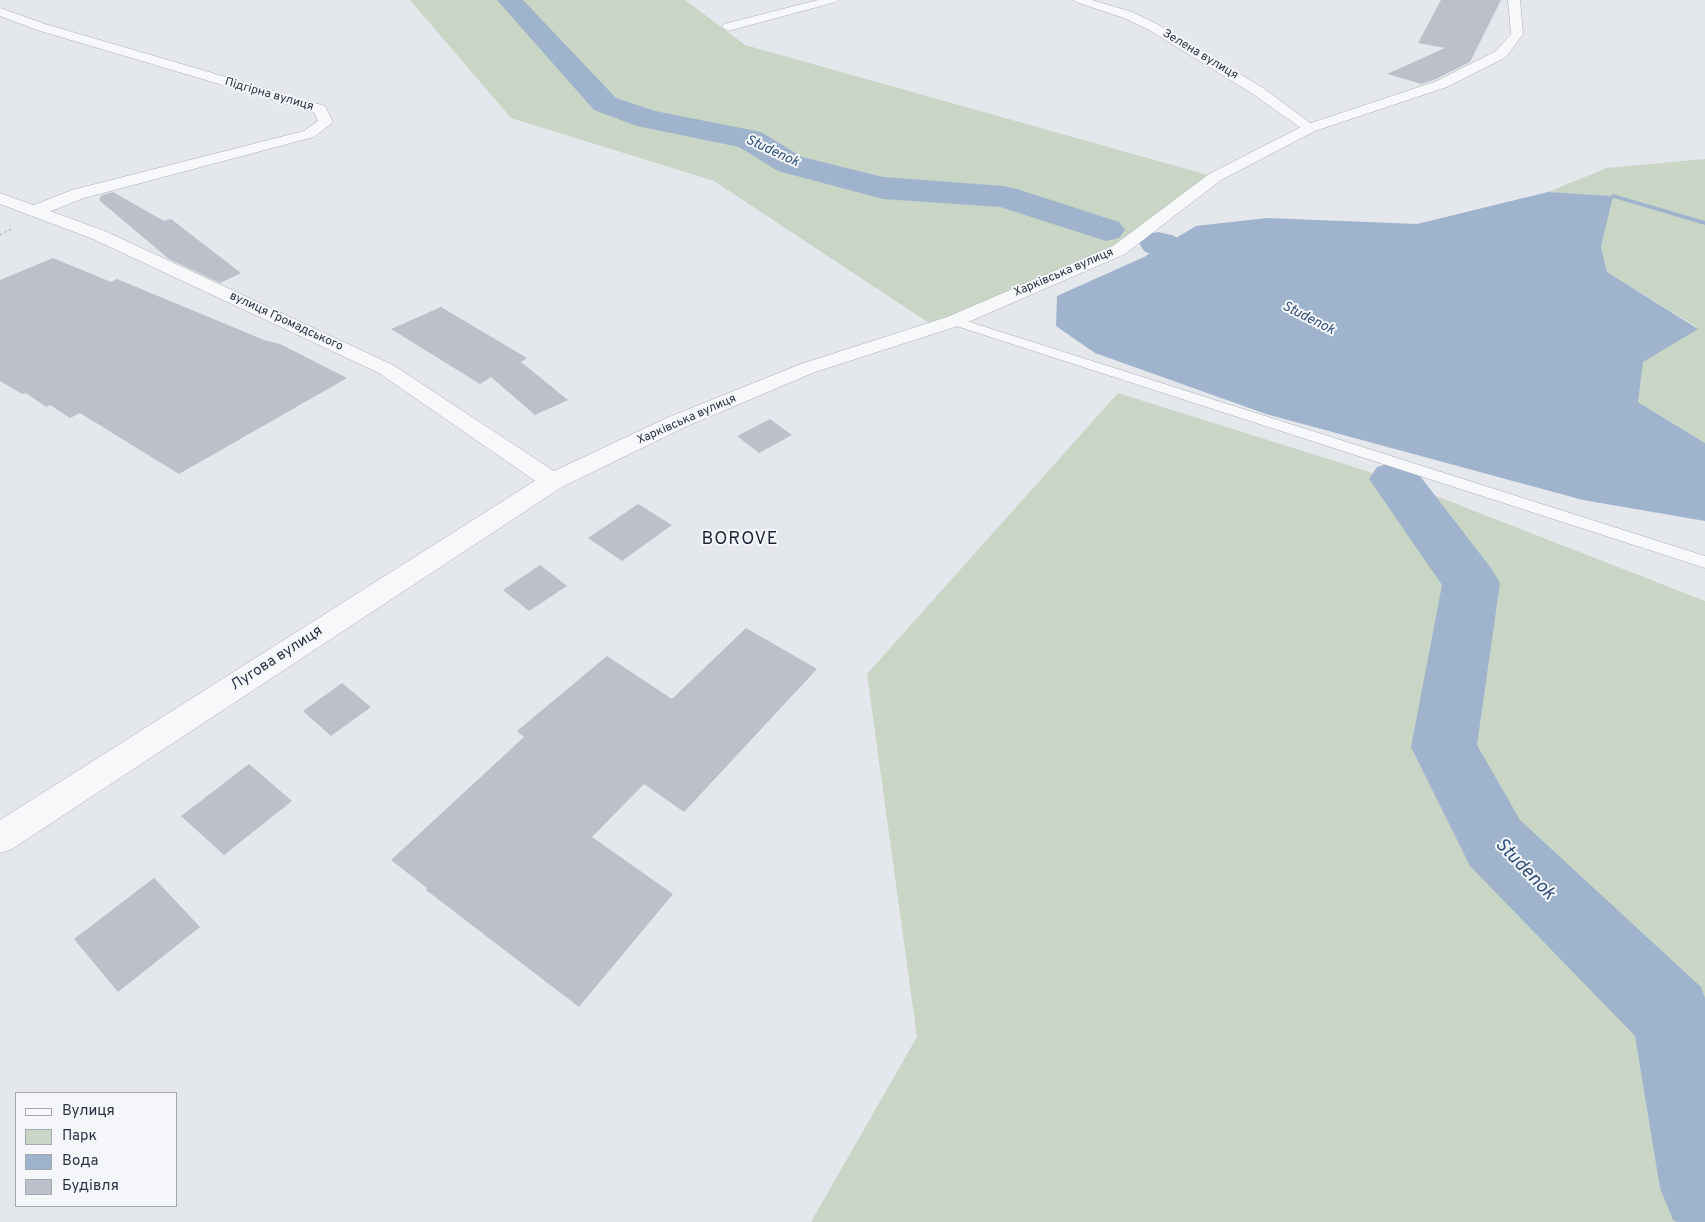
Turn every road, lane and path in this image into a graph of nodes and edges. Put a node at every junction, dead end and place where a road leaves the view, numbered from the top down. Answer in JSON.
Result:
{"nodes":[{"id":1,"x":832,"y":0,"type":"edge"},
{"id":2,"x":1080,"y":0,"type":"edge"},
{"id":3,"x":1514,"y":0,"type":"edge"},
{"id":4,"x":0,"y":12,"type":"edge"},
{"id":5,"x":728,"y":27,"type":"dead end"},
{"id":6,"x":1310,"y":128,"type":"junction"},
{"id":7,"x":0,"y":198,"type":"edge"},
{"id":8,"x":34,"y":211,"type":"junction"},
{"id":9,"x":954,"y":320,"type":"junction"},
{"id":10,"x":553,"y":481,"type":"junction"},
{"id":11,"x":1705,"y":562,"type":"edge"},
{"id":12,"x":0,"y":838,"type":"edge"}],
"edges":[{"from":1,"to":5,"type":"street"},
{"from":2,"to":6,"type":"street","name":"Зелена вулиця"},
{"from":3,"to":6,"type":"street","name":"Харківська вулиця"},
{"from":4,"to":8,"type":"street","name":"Підгірна вулиця"},
{"from":6,"to":9,"type":"street","name":"Харківська вулиця"},
{"from":7,"to":8,"type":"street","name":"вулиця Громадського"},
{"from":8,"to":10,"type":"street","name":"вулиця Громадського"},
{"from":9,"to":10,"type":"street","name":"Харківська вулиця"},
{"from":9,"to":11,"type":"lane"},
{"from":10,"to":12,"type":"street","name":"Лугова вулиця"}]}
